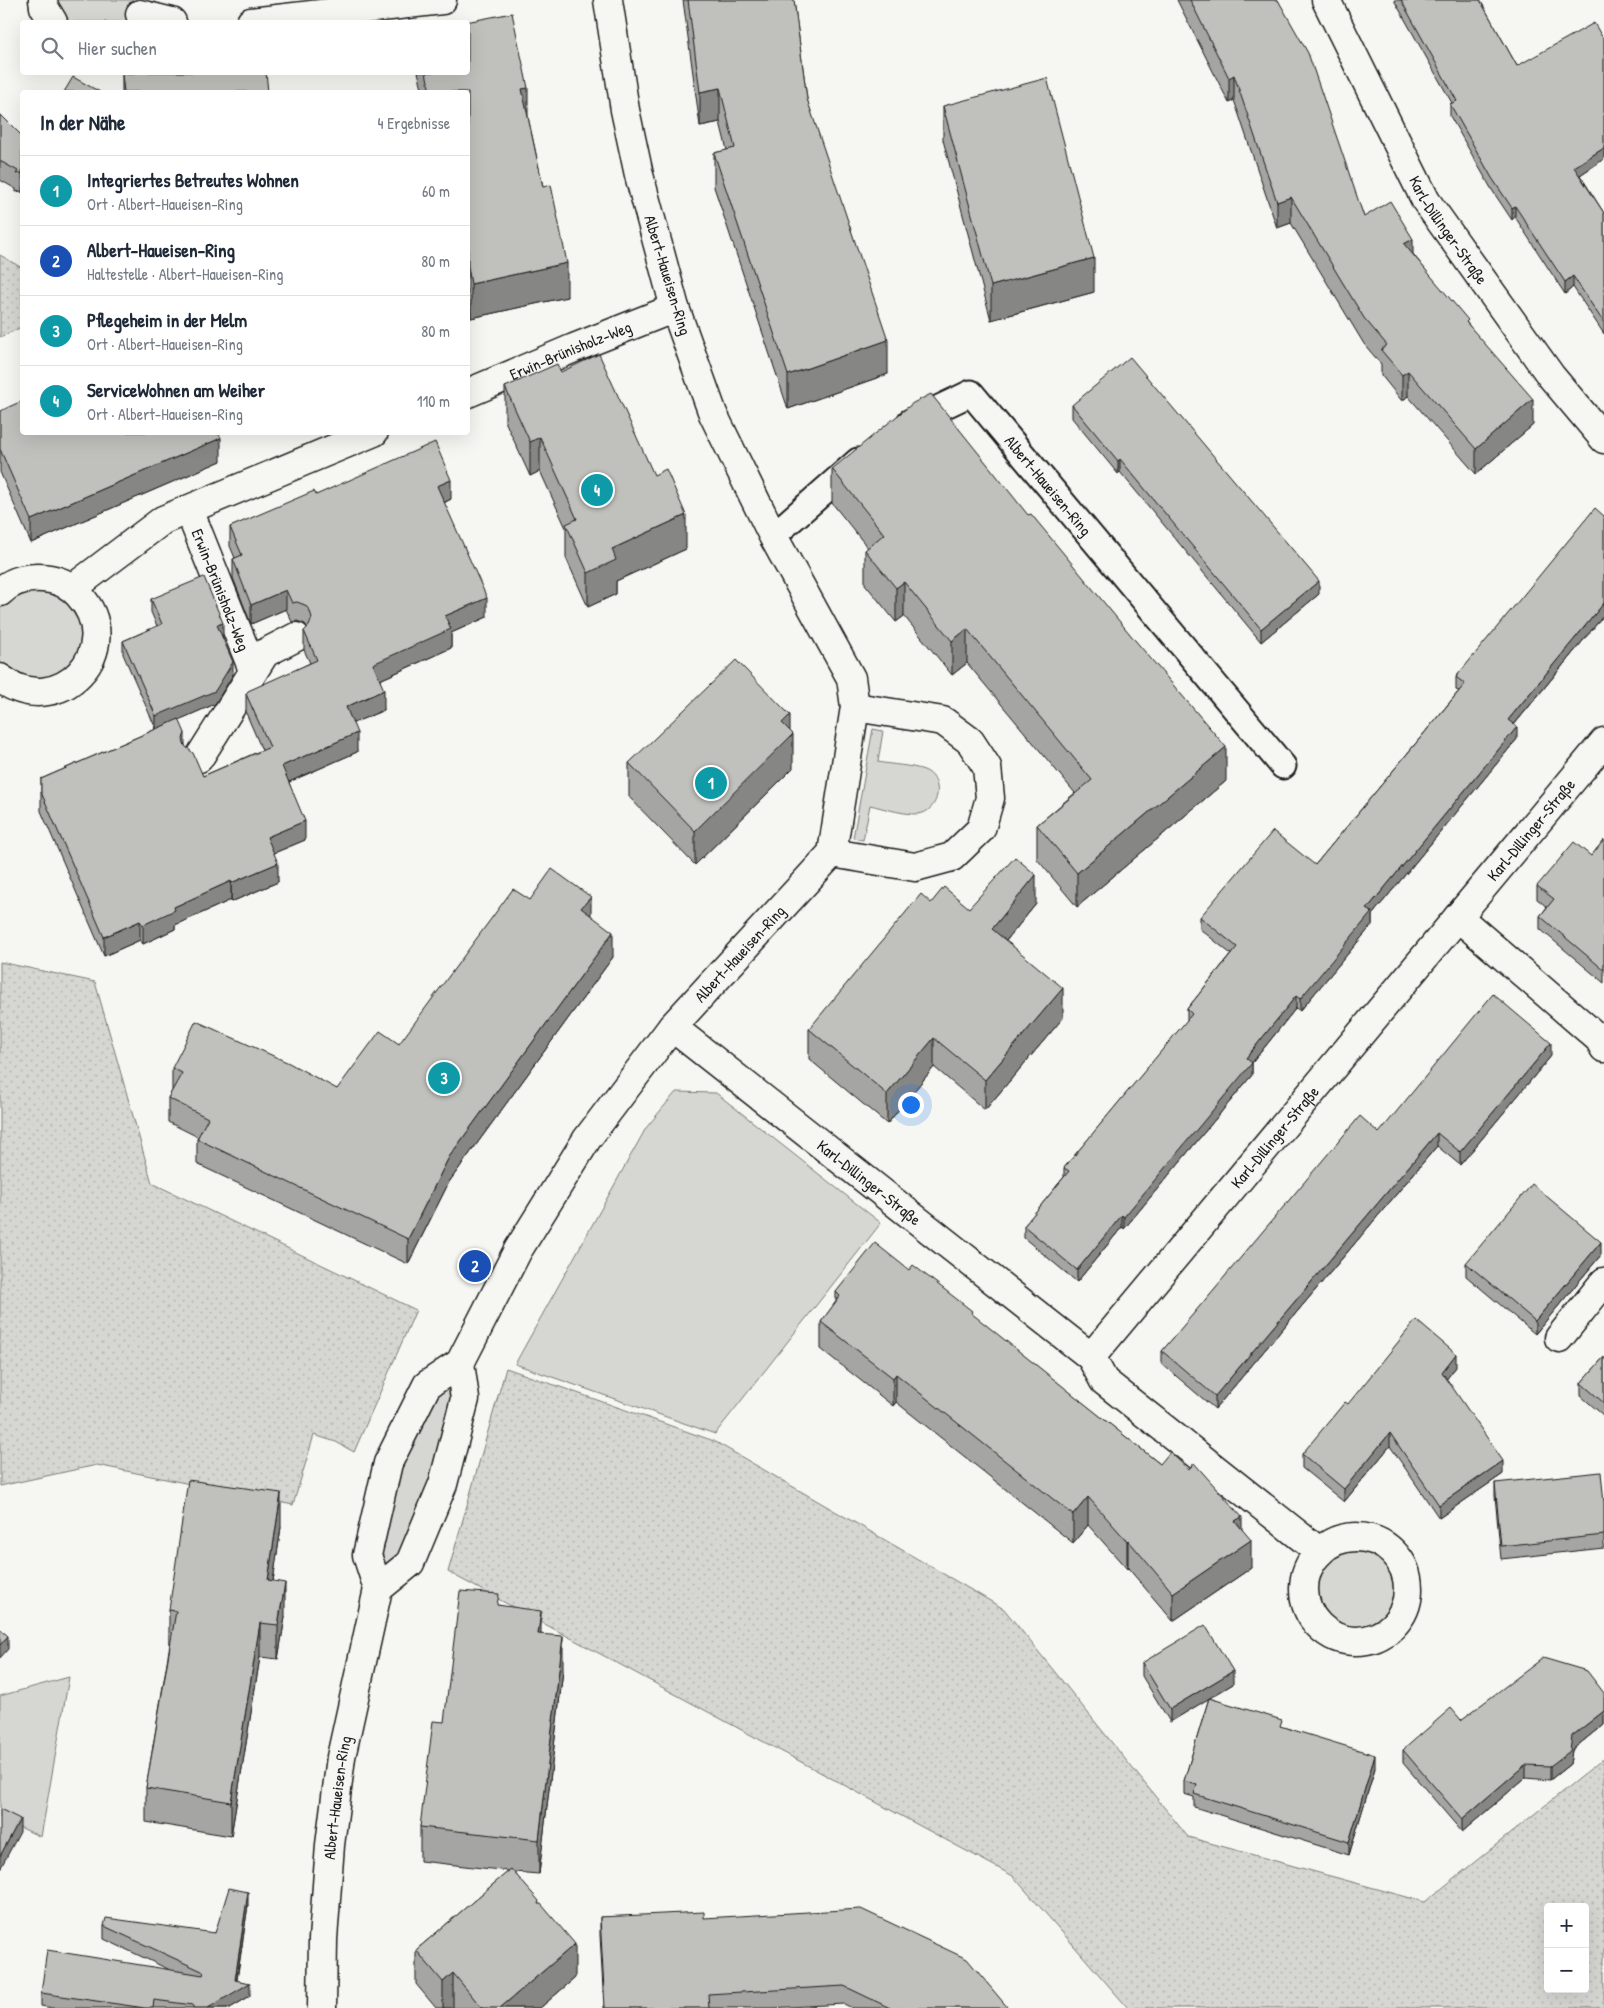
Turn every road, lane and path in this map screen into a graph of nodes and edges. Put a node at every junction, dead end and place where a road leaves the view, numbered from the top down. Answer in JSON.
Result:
{"nodes":[{"id":1,"x":43,"y":0,"type":"edge"},
{"id":2,"x":442,"y":0,"type":"edge"},
{"id":3,"x":608,"y":0,"type":"edge"},
{"id":4,"x":1326,"y":0,"type":"edge"},
{"id":5,"x":139,"y":12,"type":"edge"},
{"id":6,"x":52,"y":20,"type":"edge"},
{"id":7,"x":165,"y":20,"type":"edge"},
{"id":8,"x":268,"y":20,"type":"edge"},
{"id":9,"x":675,"y":308,"type":"junction"},
{"id":10,"x":470,"y":392,"type":"edge"},
{"id":11,"x":367,"y":435,"type":"edge"},
{"id":12,"x":1604,"y":438,"type":"edge"},
{"id":13,"x":189,"y":510,"type":"junction"},
{"id":14,"x":773,"y":536,"type":"junction"},
{"id":15,"x":73,"y":588,"type":"junction"},
{"id":16,"x":0,"y":592,"type":"edge"},
{"id":17,"x":296,"y":637,"type":"dead end"},
{"id":18,"x":253,"y":670,"type":"junction"},
{"id":19,"x":0,"y":678,"type":"edge"},
{"id":20,"x":855,"y":707,"type":"junction"},
{"id":21,"x":1604,"y":742,"type":"edge"},
{"id":22,"x":199,"y":758,"type":"dead end"},
{"id":23,"x":1283,"y":766,"type":"dead end"},
{"id":24,"x":832,"y":853,"type":"junction"},
{"id":25,"x":1458,"y":916,"type":"junction"},
{"id":26,"x":672,"y":1027,"type":"junction"},
{"id":27,"x":1604,"y":1048,"type":"edge"},
{"id":28,"x":1604,"y":1282,"type":"edge"},
{"id":29,"x":1559,"y":1338,"type":"dead end"},
{"id":30,"x":1091,"y":1357,"type":"junction"},
{"id":31,"x":460,"y":1363,"type":"junction"},
{"id":32,"x":1320,"y":1552,"type":"dead end"},
{"id":33,"x":378,"y":1589,"type":"junction"},
{"id":34,"x":322,"y":2008,"type":"edge"}],
"edges":[{"from":1,"to":6,"type":"street"},
{"from":2,"to":8,"type":"street"},
{"from":3,"to":9,"type":"street","name":"Albert-Haueisen-Ring"},
{"from":4,"to":12,"type":"street","name":"Karl-Dillinger-Straße"},
{"from":5,"to":7,"type":"street"},
{"from":9,"to":10,"type":"street","name":"Erwin-Brünisholz-Weg"},
{"from":9,"to":14,"type":"street","name":"Albert-Haueisen-Ring"},
{"from":11,"to":13,"type":"street","name":"Erwin-Brünisholz-Weg"},
{"from":13,"to":15,"type":"street","name":"Erwin-Brünisholz-Weg"},
{"from":13,"to":18,"type":"street","name":"Erwin-Brünisholz-Weg"},
{"from":14,"to":20,"type":"street","name":"Albert-Haueisen-Ring"},
{"from":14,"to":23,"type":"lane","name":"Albert-Haueisen-Ring"},
{"from":15,"to":16,"type":"street"},
{"from":15,"to":19,"type":"street"},
{"from":17,"to":18,"type":"street","name":"Erwin-Brünisholz-Weg"},
{"from":18,"to":22,"type":"street","name":"Erwin-Brünisholz-Weg"},
{"from":20,"to":24,"type":"street","name":"Albert-Haueisen-Ring"},
{"from":20,"to":24,"type":"street"},
{"from":21,"to":25,"type":"street","name":"Karl-Dillinger-Straße"},
{"from":24,"to":26,"type":"street","name":"Albert-Haueisen-Ring"},
{"from":25,"to":27,"type":"street"},
{"from":25,"to":30,"type":"street","name":"Karl-Dillinger-Straße"},
{"from":26,"to":30,"type":"street","name":"Karl-Dillinger-Straße"},
{"from":26,"to":31,"type":"street","name":"Albert-Haueisen-Ring"},
{"from":28,"to":29,"type":"street"},
{"from":30,"to":32,"type":"street","name":"Karl-Dillinger-Straße"},
{"from":31,"to":33,"type":"street"},
{"from":31,"to":33,"type":"street","name":"Albert-Haueisen-Ring"},
{"from":33,"to":34,"type":"street","name":"Albert-Haueisen-Ring"}]}
